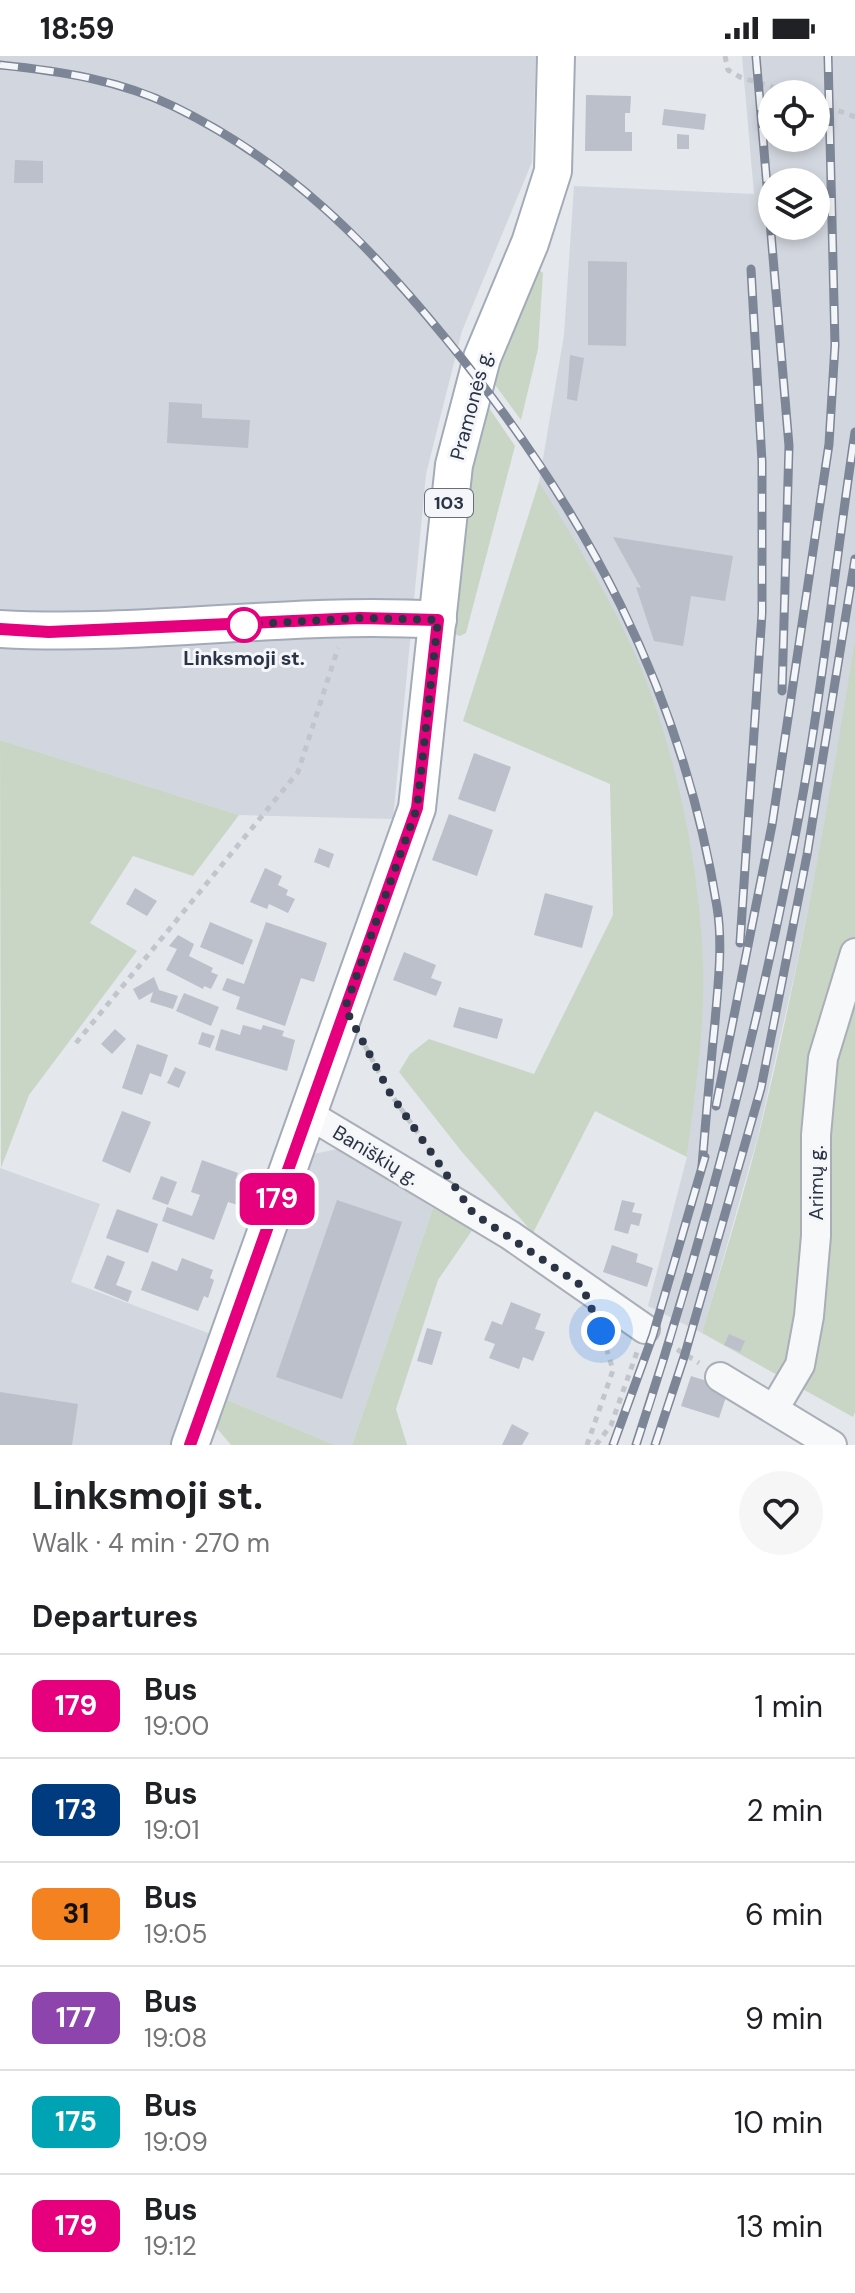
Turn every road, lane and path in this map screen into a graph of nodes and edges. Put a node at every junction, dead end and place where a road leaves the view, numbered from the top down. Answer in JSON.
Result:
{"nodes":[{"id":1,"x":556,"y":56,"type":"edge"},
{"id":2,"x":725,"y":56,"type":"edge"},
{"id":3,"x":758,"y":83,"type":"edge"},
{"id":4,"x":830,"y":107,"type":"edge"},
{"id":5,"x":855,"y":117,"type":"edge"},
{"id":6,"x":341,"y":619,"type":"junction"},
{"id":7,"x":438,"y":620,"type":"junction"},
{"id":8,"x":0,"y":629,"type":"edge"},
{"id":9,"x":855,"y":953,"type":"edge"},
{"id":10,"x":345,"y":1008,"type":"junction"},
{"id":11,"x":76,"y":1043,"type":"dead end"},
{"id":12,"x":308,"y":1114,"type":"junction"},
{"id":13,"x":440,"y":1165,"type":"dead end"},
{"id":14,"x":582,"y":1286,"type":"junction"},
{"id":15,"x":645,"y":1329,"type":"junction"},
{"id":16,"x":720,"y":1377,"type":"joint"},
{"id":17,"x":774,"y":1409,"type":"junction"},
{"id":18,"x":190,"y":1445,"type":"edge"},
{"id":19,"x":587,"y":1445,"type":"edge"},
{"id":20,"x":596,"y":1445,"type":"edge"},
{"id":21,"x":832,"y":1445,"type":"edge"}],
"edges":[{"from":1,"to":7,"type":"main road","name":"Pramonės g.","number":"103"},
{"from":2,"to":3,"type":"path"},
{"from":4,"to":5,"type":"path"},
{"from":6,"to":7,"type":"main road"},
{"from":6,"to":8,"type":"main road"},
{"from":6,"to":11,"type":"path"},
{"from":7,"to":10,"type":"main road","name":"Pramonės g.","number":"103"},
{"from":9,"to":17,"type":"street","name":"Arimų g."},
{"from":10,"to":12,"type":"main road","name":"Pramonės g.","number":"103"},
{"from":10,"to":13,"type":"path"},
{"from":12,"to":14,"type":"street","name":"Baniškių g."},
{"from":12,"to":18,"type":"main road","name":"Pramonės g.","number":"103"},
{"from":14,"to":15,"type":"street","name":"Baniškių g."},
{"from":14,"to":19,"type":"path"},
{"from":15,"to":16,"type":"path"},
{"from":15,"to":20,"type":"path"},
{"from":16,"to":17,"type":"street"},
{"from":17,"to":21,"type":"street"}]}
